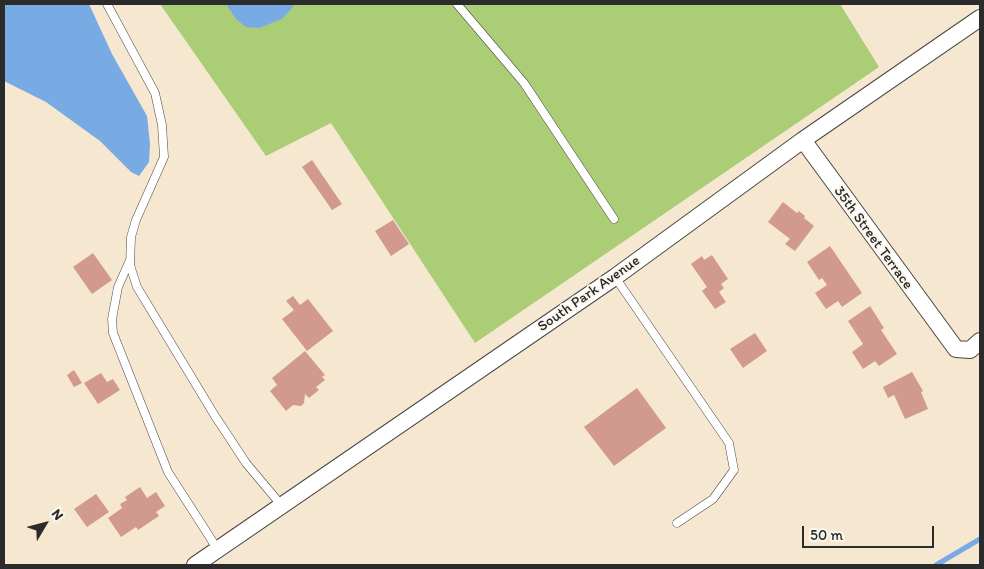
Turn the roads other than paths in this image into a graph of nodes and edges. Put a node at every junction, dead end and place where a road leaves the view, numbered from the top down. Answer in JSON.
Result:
{"nodes":[{"id":1,"x":107,"y":4,"type":"edge"},
{"id":2,"x":456,"y":4,"type":"edge"},
{"id":3,"x":980,"y":18,"type":"edge"},
{"id":4,"x":803,"y":140,"type":"junction"},
{"id":5,"x":614,"y":220,"type":"dead end"},
{"id":6,"x":130,"y":260,"type":"junction"},
{"id":7,"x":615,"y":277,"type":"junction"},
{"id":8,"x":980,"y":341,"type":"edge"},
{"id":9,"x":282,"y":506,"type":"junction"},
{"id":10,"x":677,"y":524,"type":"dead end"},
{"id":11,"x":218,"y":550,"type":"junction"},
{"id":12,"x":195,"y":565,"type":"edge"}],
"edges":[{"from":1,"to":6,"type":"lane"},
{"from":2,"to":5,"type":"lane"},
{"from":3,"to":4,"type":"street","name":"South Park Avenue"},
{"from":4,"to":7,"type":"street","name":"South Park Avenue"},
{"from":4,"to":8,"type":"street","name":"35th Street Terrace"},
{"from":6,"to":9,"type":"lane"},
{"from":6,"to":11,"type":"lane"},
{"from":7,"to":9,"type":"street","name":"South Park Avenue"},
{"from":7,"to":10,"type":"lane"},
{"from":9,"to":11,"type":"street","name":"South Park Avenue"},
{"from":11,"to":12,"type":"street","name":"South Park Avenue"}]}
